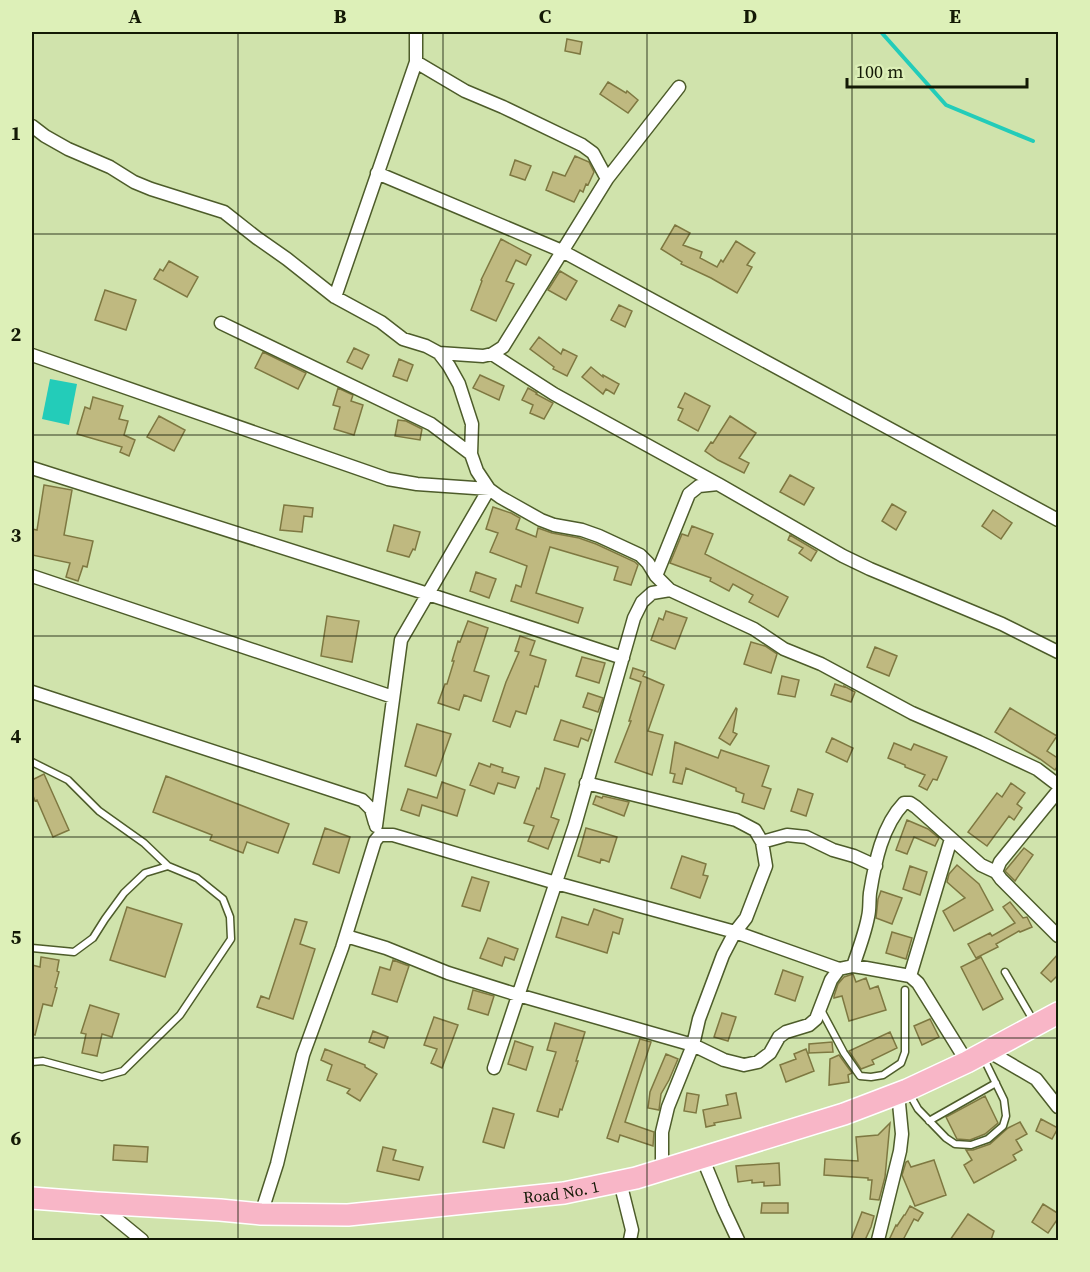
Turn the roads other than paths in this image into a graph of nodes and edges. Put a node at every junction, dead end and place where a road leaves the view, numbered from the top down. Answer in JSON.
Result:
{"nodes":[{"id":1,"x":416,"y":32,"type":"edge"},
{"id":2,"x":416,"y":62,"type":"junction"},
{"id":3,"x":680,"y":87,"type":"dead end"},
{"id":4,"x":32,"y":126,"type":"edge"},
{"id":5,"x":377,"y":173,"type":"junction"},
{"id":6,"x":607,"y":179,"type":"junction"},
{"id":7,"x":562,"y":251,"type":"junction"},
{"id":8,"x":335,"y":297,"type":"junction"},
{"id":9,"x":221,"y":323,"type":"dead end"},
{"id":10,"x":439,"y":352,"type":"junction"},
{"id":11,"x":492,"y":354,"type":"junction"},
{"id":12,"x":32,"y":355,"type":"edge"},
{"id":13,"x":471,"y":454,"type":"junction"},
{"id":14,"x":32,"y":468,"type":"edge"},
{"id":15,"x":718,"y":484,"type":"junction"},
{"id":16,"x":489,"y":489,"type":"junction"},
{"id":17,"x":1059,"y":520,"type":"edge"},
{"id":18,"x":32,"y":576,"type":"edge"},
{"id":19,"x":656,"y":576,"type":"junction"},
{"id":20,"x":670,"y":590,"type":"junction"},
{"id":21,"x":428,"y":594,"type":"junction"},
{"id":22,"x":1059,"y":652,"type":"edge"},
{"id":23,"x":623,"y":658,"type":"junction"},
{"id":24,"x":32,"y":692,"type":"edge"},
{"id":25,"x":393,"y":697,"type":"junction"},
{"id":26,"x":32,"y":762,"type":"edge"},
{"id":27,"x":586,"y":783,"type":"junction"},
{"id":28,"x":1059,"y":785,"type":"edge"},
{"id":29,"x":1059,"y":791,"type":"edge"},
{"id":30,"x":378,"y":831,"type":"junction"},
{"id":31,"x":951,"y":839,"type":"junction"},
{"id":32,"x":762,"y":842,"type":"junction"},
{"id":33,"x":168,"y":866,"type":"junction"},
{"id":34,"x":876,"y":866,"type":"junction"},
{"id":35,"x":996,"y":872,"type":"junction"},
{"id":36,"x":556,"y":883,"type":"junction"},
{"id":37,"x":735,"y":932,"type":"junction"},
{"id":38,"x":346,"y":936,"type":"junction"},
{"id":39,"x":1059,"y":936,"type":"edge"},
{"id":40,"x":32,"y":948,"type":"edge"},
{"id":41,"x":853,"y":966,"type":"junction"},
{"id":42,"x":838,"y":969,"type":"junction"},
{"id":43,"x":1005,"y":972,"type":"dead end"},
{"id":44,"x":910,"y":976,"type":"junction"},
{"id":45,"x":906,"y":990,"type":"dead end"},
{"id":46,"x":518,"y":995,"type":"junction"},
{"id":47,"x":820,"y":1008,"type":"junction"},
{"id":48,"x":1059,"y":1013,"type":"edge"},
{"id":49,"x":1036,"y":1025,"type":"junction"},
{"id":50,"x":693,"y":1045,"type":"junction"},
{"id":51,"x":979,"y":1056,"type":"junction"},
{"id":52,"x":32,"y":1062,"type":"edge"},
{"id":53,"x":494,"y":1068,"type":"dead end"},
{"id":54,"x":996,"y":1083,"type":"junction"},
{"id":55,"x":902,"y":1092,"type":"junction"},
{"id":56,"x":1059,"y":1107,"type":"edge"},
{"id":57,"x":929,"y":1121,"type":"junction"},
{"id":58,"x":702,"y":1157,"type":"junction"},
{"id":59,"x":662,"y":1170,"type":"junction"},
{"id":60,"x":620,"y":1182,"type":"junction"},
{"id":61,"x":32,"y":1198,"type":"edge"},
{"id":62,"x":97,"y":1203,"type":"junction"},
{"id":63,"x":261,"y":1214,"type":"junction"},
{"id":64,"x":142,"y":1240,"type":"edge"},
{"id":65,"x":630,"y":1240,"type":"edge"},
{"id":66,"x":738,"y":1240,"type":"edge"},
{"id":67,"x":878,"y":1240,"type":"edge"}],
"edges":[{"from":1,"to":2,"type":"street"},
{"from":2,"to":5,"type":"street"},
{"from":2,"to":6,"type":"street"},
{"from":3,"to":6,"type":"street"},
{"from":4,"to":8,"type":"street"},
{"from":5,"to":7,"type":"street"},
{"from":5,"to":8,"type":"street"},
{"from":6,"to":7,"type":"street"},
{"from":7,"to":11,"type":"street"},
{"from":7,"to":17,"type":"street"},
{"from":8,"to":10,"type":"street"},
{"from":9,"to":13,"type":"street"},
{"from":10,"to":11,"type":"street"},
{"from":10,"to":13,"type":"street"},
{"from":11,"to":15,"type":"street"},
{"from":12,"to":16,"type":"street"},
{"from":13,"to":16,"type":"street"},
{"from":14,"to":21,"type":"street"},
{"from":15,"to":19,"type":"street"},
{"from":15,"to":22,"type":"street"},
{"from":16,"to":19,"type":"street"},
{"from":16,"to":21,"type":"street"},
{"from":18,"to":25,"type":"street"},
{"from":19,"to":20,"type":"street"},
{"from":20,"to":23,"type":"street"},
{"from":20,"to":28,"type":"street"},
{"from":21,"to":23,"type":"street"},
{"from":21,"to":25,"type":"street"},
{"from":23,"to":27,"type":"street"},
{"from":24,"to":30,"type":"street"},
{"from":25,"to":30,"type":"street"},
{"from":26,"to":33,"type":"lane"},
{"from":27,"to":32,"type":"street"},
{"from":27,"to":36,"type":"street"},
{"from":29,"to":35,"type":"street"},
{"from":30,"to":36,"type":"street"},
{"from":30,"to":38,"type":"street"},
{"from":31,"to":34,"type":"street"},
{"from":31,"to":35,"type":"street"},
{"from":31,"to":44,"type":"street"},
{"from":32,"to":34,"type":"street"},
{"from":32,"to":37,"type":"street"},
{"from":33,"to":40,"type":"lane"},
{"from":33,"to":52,"type":"lane"},
{"from":34,"to":41,"type":"street"},
{"from":35,"to":39,"type":"street"},
{"from":36,"to":37,"type":"street"},
{"from":36,"to":46,"type":"street"},
{"from":37,"to":42,"type":"street"},
{"from":37,"to":50,"type":"street"},
{"from":38,"to":46,"type":"street"},
{"from":38,"to":63,"type":"street"},
{"from":41,"to":42,"type":"street"},
{"from":41,"to":44,"type":"street"},
{"from":42,"to":47,"type":"street"},
{"from":43,"to":49,"type":"lane"},
{"from":44,"to":51,"type":"street"},
{"from":45,"to":47,"type":"lane"},
{"from":46,"to":50,"type":"street"},
{"from":46,"to":53,"type":"street"},
{"from":47,"to":50,"type":"street"},
{"from":48,"to":49,"type":"highway","name":"Road No. 1"},
{"from":49,"to":51,"type":"highway","name":"Road No. 1"},
{"from":50,"to":59,"type":"street"},
{"from":51,"to":54,"type":"lane"},
{"from":51,"to":55,"type":"highway","name":"Road No. 1"},
{"from":51,"to":56,"type":"street"},
{"from":54,"to":57,"type":"lane"},
{"from":54,"to":57,"type":"lane"},
{"from":55,"to":57,"type":"lane"},
{"from":55,"to":58,"type":"highway","name":"Road No. 1"},
{"from":55,"to":67,"type":"street"},
{"from":58,"to":59,"type":"highway","name":"Road No. 1"},
{"from":58,"to":66,"type":"street"},
{"from":59,"to":60,"type":"highway","name":"Road No. 1"},
{"from":60,"to":63,"type":"highway","name":"Road No. 1"},
{"from":60,"to":65,"type":"street"},
{"from":61,"to":62,"type":"highway","name":"Road No. 1"},
{"from":62,"to":63,"type":"highway","name":"Road No. 1"},
{"from":62,"to":64,"type":"street"}]}
